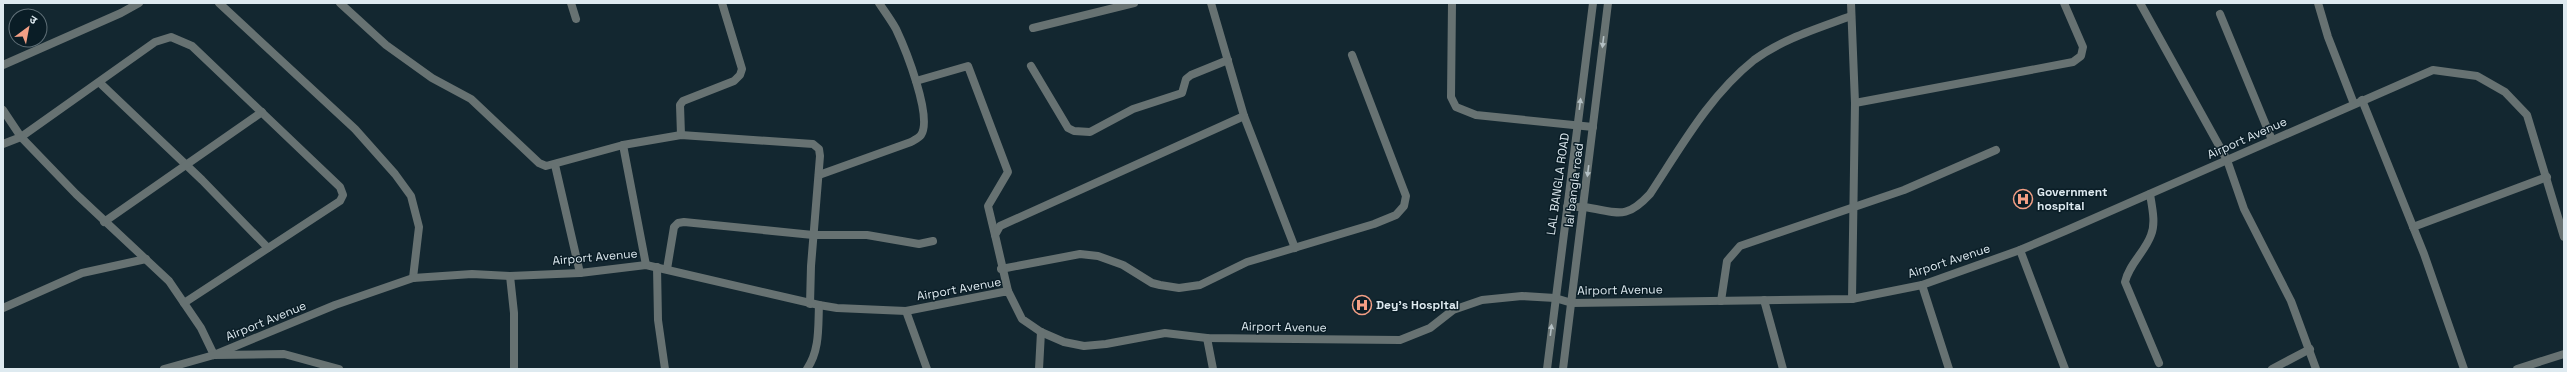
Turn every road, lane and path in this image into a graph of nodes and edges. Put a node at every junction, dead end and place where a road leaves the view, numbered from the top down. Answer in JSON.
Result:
{"nodes":[{"id":1,"x":139,"y":3,"type":"edge"},
{"id":2,"x":219,"y":3,"type":"edge"},
{"id":3,"x":340,"y":3,"type":"edge"},
{"id":4,"x":571,"y":3,"type":"edge"},
{"id":5,"x":722,"y":3,"type":"edge"},
{"id":6,"x":879,"y":3,"type":"edge"},
{"id":7,"x":1134,"y":3,"type":"edge"},
{"id":8,"x":1211,"y":3,"type":"edge"},
{"id":9,"x":1452,"y":3,"type":"edge"},
{"id":10,"x":1593,"y":3,"type":"edge"},
{"id":11,"x":1608,"y":3,"type":"edge"},
{"id":12,"x":1851,"y":3,"type":"edge"},
{"id":13,"x":2064,"y":3,"type":"edge"},
{"id":14,"x":2140,"y":3,"type":"edge"},
{"id":15,"x":2318,"y":3,"type":"edge"},
{"id":16,"x":2220,"y":14,"type":"dead end"},
{"id":17,"x":1851,"y":16,"type":"junction"},
{"id":18,"x":576,"y":19,"type":"dead end"},
{"id":19,"x":1033,"y":28,"type":"dead end"},
{"id":20,"x":1352,"y":55,"type":"dead end"},
{"id":21,"x":1228,"y":60,"type":"junction"},
{"id":22,"x":3,"y":65,"type":"edge"},
{"id":23,"x":1031,"y":66,"type":"dead end"},
{"id":24,"x":916,"y":81,"type":"junction"},
{"id":25,"x":100,"y":83,"type":"junction"},
{"id":26,"x":2358,"y":102,"type":"junction"},
{"id":27,"x":1855,"y":103,"type":"junction"},
{"id":28,"x":3,"y":110,"type":"edge"},
{"id":29,"x":262,"y":112,"type":"junction"},
{"id":30,"x":1244,"y":116,"type":"junction"},
{"id":31,"x":1578,"y":126,"type":"junction"},
{"id":32,"x":1593,"y":127,"type":"junction"},
{"id":33,"x":681,"y":135,"type":"junction"},
{"id":34,"x":21,"y":137,"type":"junction"},
{"id":35,"x":2272,"y":140,"type":"junction"},
{"id":36,"x":3,"y":144,"type":"edge"},
{"id":37,"x":623,"y":145,"type":"junction"},
{"id":38,"x":1996,"y":150,"type":"dead end"},
{"id":39,"x":2226,"y":160,"type":"junction"},
{"id":40,"x":187,"y":165,"type":"junction"},
{"id":41,"x":555,"y":165,"type":"junction"},
{"id":42,"x":819,"y":176,"type":"junction"},
{"id":43,"x":2547,"y":178,"type":"junction"},
{"id":44,"x":2150,"y":194,"type":"junction"},
{"id":45,"x":1566,"y":207,"type":"junction"},
{"id":46,"x":1584,"y":207,"type":"junction"},
{"id":47,"x":1853,"y":208,"type":"junction"},
{"id":48,"x":2561,"y":214,"type":"edge"},
{"id":49,"x":104,"y":222,"type":"junction"},
{"id":50,"x":2412,"y":227,"type":"junction"},
{"id":51,"x":813,"y":235,"type":"junction"},
{"id":52,"x":995,"y":235,"type":"junction"},
{"id":53,"x":2564,"y":237,"type":"edge"},
{"id":54,"x":933,"y":241,"type":"dead end"},
{"id":55,"x":268,"y":248,"type":"junction"},
{"id":56,"x":1295,"y":248,"type":"junction"},
{"id":57,"x":2020,"y":250,"type":"junction"},
{"id":58,"x":146,"y":259,"type":"junction"},
{"id":59,"x":646,"y":265,"type":"junction"},
{"id":60,"x":657,"y":267,"type":"junction"},
{"id":61,"x":667,"y":269,"type":"junction"},
{"id":62,"x":1001,"y":269,"type":"junction"},
{"id":63,"x":580,"y":273,"type":"junction"},
{"id":64,"x":510,"y":276,"type":"junction"},
{"id":65,"x":413,"y":278,"type":"junction"},
{"id":66,"x":1922,"y":285,"type":"junction"},
{"id":67,"x":1008,"y":291,"type":"junction"},
{"id":68,"x":1555,"y":298,"type":"junction"},
{"id":69,"x":1852,"y":299,"type":"junction"},
{"id":70,"x":1764,"y":300,"type":"junction"},
{"id":71,"x":1721,"y":301,"type":"junction"},
{"id":72,"x":184,"y":303,"type":"junction"},
{"id":73,"x":1572,"y":303,"type":"junction"},
{"id":74,"x":810,"y":304,"type":"junction"},
{"id":75,"x":820,"y":305,"type":"junction"},
{"id":76,"x":3,"y":308,"type":"edge"},
{"id":77,"x":906,"y":311,"type":"junction"},
{"id":78,"x":1041,"y":332,"type":"junction"},
{"id":79,"x":1207,"y":338,"type":"junction"},
{"id":80,"x":2310,"y":349,"type":"junction"},
{"id":81,"x":2564,"y":354,"type":"edge"},
{"id":82,"x":214,"y":355,"type":"junction"},
{"id":83,"x":2159,"y":363,"type":"dead end"},
{"id":84,"x":164,"y":369,"type":"edge"},
{"id":85,"x":339,"y":369,"type":"edge"},
{"id":86,"x":514,"y":369,"type":"edge"},
{"id":87,"x":665,"y":369,"type":"edge"},
{"id":88,"x":807,"y":369,"type":"edge"},
{"id":89,"x":928,"y":369,"type":"edge"},
{"id":90,"x":1039,"y":369,"type":"edge"},
{"id":91,"x":1213,"y":369,"type":"edge"},
{"id":92,"x":1547,"y":369,"type":"edge"},
{"id":93,"x":1563,"y":369,"type":"edge"},
{"id":94,"x":1783,"y":369,"type":"edge"},
{"id":95,"x":1949,"y":369,"type":"edge"},
{"id":96,"x":2065,"y":369,"type":"edge"},
{"id":97,"x":2272,"y":369,"type":"edge"},
{"id":98,"x":2316,"y":369,"type":"edge"},
{"id":99,"x":2464,"y":369,"type":"edge"},
{"id":100,"x":2517,"y":369,"type":"edge"}],
"edges":[{"from":1,"to":22,"type":"street"},
{"from":2,"to":65,"type":"street"},
{"from":3,"to":41,"type":"street"},
{"from":4,"to":18,"type":"street"},
{"from":5,"to":33,"type":"street"},
{"from":6,"to":24,"type":"street"},
{"from":7,"to":19,"type":"street"},
{"from":8,"to":21,"type":"street"},
{"from":9,"to":31,"type":"street"},
{"from":31,"to":10,"type":"street","name":"LAL BANGLA ROAD","one_way":true},
{"from":11,"to":32,"type":"street","name":"lal bangla road","one_way":true},
{"from":12,"to":17,"type":"street"},
{"from":13,"to":27,"type":"street"},
{"from":14,"to":39,"type":"street"},
{"from":15,"to":26,"type":"street"},
{"from":16,"to":35,"type":"street"},
{"from":17,"to":27,"type":"street"},
{"from":17,"to":46,"type":"street"},
{"from":20,"to":56,"type":"street"},
{"from":21,"to":23,"type":"street"},
{"from":21,"to":30,"type":"street"},
{"from":24,"to":42,"type":"street"},
{"from":24,"to":52,"type":"street"},
{"from":25,"to":29,"type":"street"},
{"from":25,"to":34,"type":"street"},
{"from":25,"to":40,"type":"street"},
{"from":26,"to":35,"type":"street","name":"Airport Avenue"},
{"from":26,"to":43,"type":"street","name":"Airport Avenue"},
{"from":26,"to":50,"type":"street"},
{"from":27,"to":47,"type":"street"},
{"from":28,"to":34,"type":"street","name":"Airport Avenue"},
{"from":29,"to":40,"type":"street"},
{"from":29,"to":55,"type":"street"},
{"from":30,"to":52,"type":"street"},
{"from":30,"to":56,"type":"street"},
{"from":31,"to":32,"type":"street"},
{"from":31,"to":45,"type":"street","name":"LAL BANGLA ROAD"},
{"from":32,"to":46,"type":"street","name":"lal bangla road","one_way":true},
{"from":33,"to":37,"type":"street"},
{"from":33,"to":42,"type":"street"},
{"from":34,"to":36,"type":"street"},
{"from":34,"to":49,"type":"street","name":"Airport Avenue"},
{"from":35,"to":39,"type":"street","name":"Airport Avenue"},
{"from":37,"to":41,"type":"street"},
{"from":37,"to":59,"type":"street"},
{"from":38,"to":47,"type":"street"},
{"from":39,"to":44,"type":"street","name":"Airport Avenue"},
{"from":39,"to":80,"type":"street"},
{"from":40,"to":49,"type":"street"},
{"from":40,"to":55,"type":"street"},
{"from":41,"to":63,"type":"street"},
{"from":42,"to":51,"type":"street"},
{"from":43,"to":48,"type":"street","name":"Airport Avenue"},
{"from":43,"to":50,"type":"street"},
{"from":44,"to":57,"type":"street","name":"Airport Avenue"},
{"from":44,"to":83,"type":"street"},
{"from":45,"to":46,"type":"street"},
{"from":45,"to":68,"type":"street","name":"LAL BANGLA ROAD"},
{"from":46,"to":73,"type":"street","name":"lal bangla road"},
{"from":47,"to":69,"type":"street"},
{"from":47,"to":71,"type":"street"},
{"from":48,"to":53,"type":"street","name":"Airport Avenue"},
{"from":49,"to":58,"type":"street","name":"Airport Avenue"},
{"from":50,"to":99,"type":"street"},
{"from":51,"to":54,"type":"street"},
{"from":51,"to":61,"type":"street"},
{"from":51,"to":74,"type":"street"},
{"from":52,"to":62,"type":"street"},
{"from":55,"to":72,"type":"street"},
{"from":56,"to":62,"type":"street"},
{"from":57,"to":66,"type":"street","name":"Airport Avenue"},
{"from":57,"to":96,"type":"street"},
{"from":58,"to":72,"type":"street","name":"Airport Avenue"},
{"from":58,"to":76,"type":"street"},
{"from":59,"to":60,"type":"street","name":"Airport Avenue"},
{"from":59,"to":63,"type":"street","name":"Airport Avenue"},
{"from":60,"to":61,"type":"street","name":"Airport Avenue"},
{"from":60,"to":87,"type":"street"},
{"from":61,"to":74,"type":"street","name":"Airport Avenue"},
{"from":62,"to":67,"type":"street"},
{"from":63,"to":64,"type":"street","name":"Airport Avenue"},
{"from":64,"to":65,"type":"street","name":"Airport Avenue"},
{"from":64,"to":86,"type":"street"},
{"from":65,"to":82,"type":"street","name":"Airport Avenue"},
{"from":66,"to":69,"type":"street","name":"Airport Avenue"},
{"from":66,"to":95,"type":"street"},
{"from":67,"to":77,"type":"street","name":"Airport Avenue"},
{"from":67,"to":78,"type":"street","name":"Airport Avenue"},
{"from":68,"to":73,"type":"street","name":"Airport Avenue"},
{"from":68,"to":79,"type":"street","name":"Airport Avenue"},
{"from":92,"to":68,"type":"street","name":"LAL BANGLA ROAD","one_way":true},
{"from":69,"to":70,"type":"street","name":"Airport Avenue"},
{"from":70,"to":71,"type":"street","name":"Airport Avenue"},
{"from":70,"to":94,"type":"street"},
{"from":71,"to":73,"type":"street","name":"Airport Avenue"},
{"from":72,"to":82,"type":"street","name":"Airport Avenue"},
{"from":73,"to":93,"type":"street","name":"lal bangla road"},
{"from":74,"to":75,"type":"street","name":"Airport Avenue"},
{"from":75,"to":77,"type":"street","name":"Airport Avenue"},
{"from":75,"to":88,"type":"street"},
{"from":77,"to":89,"type":"street"},
{"from":78,"to":79,"type":"street","name":"Airport Avenue"},
{"from":78,"to":90,"type":"street"},
{"from":79,"to":91,"type":"street"},
{"from":80,"to":97,"type":"street"},
{"from":80,"to":98,"type":"street"},
{"from":81,"to":100,"type":"street"},
{"from":82,"to":84,"type":"street"},
{"from":82,"to":85,"type":"street"}]}
